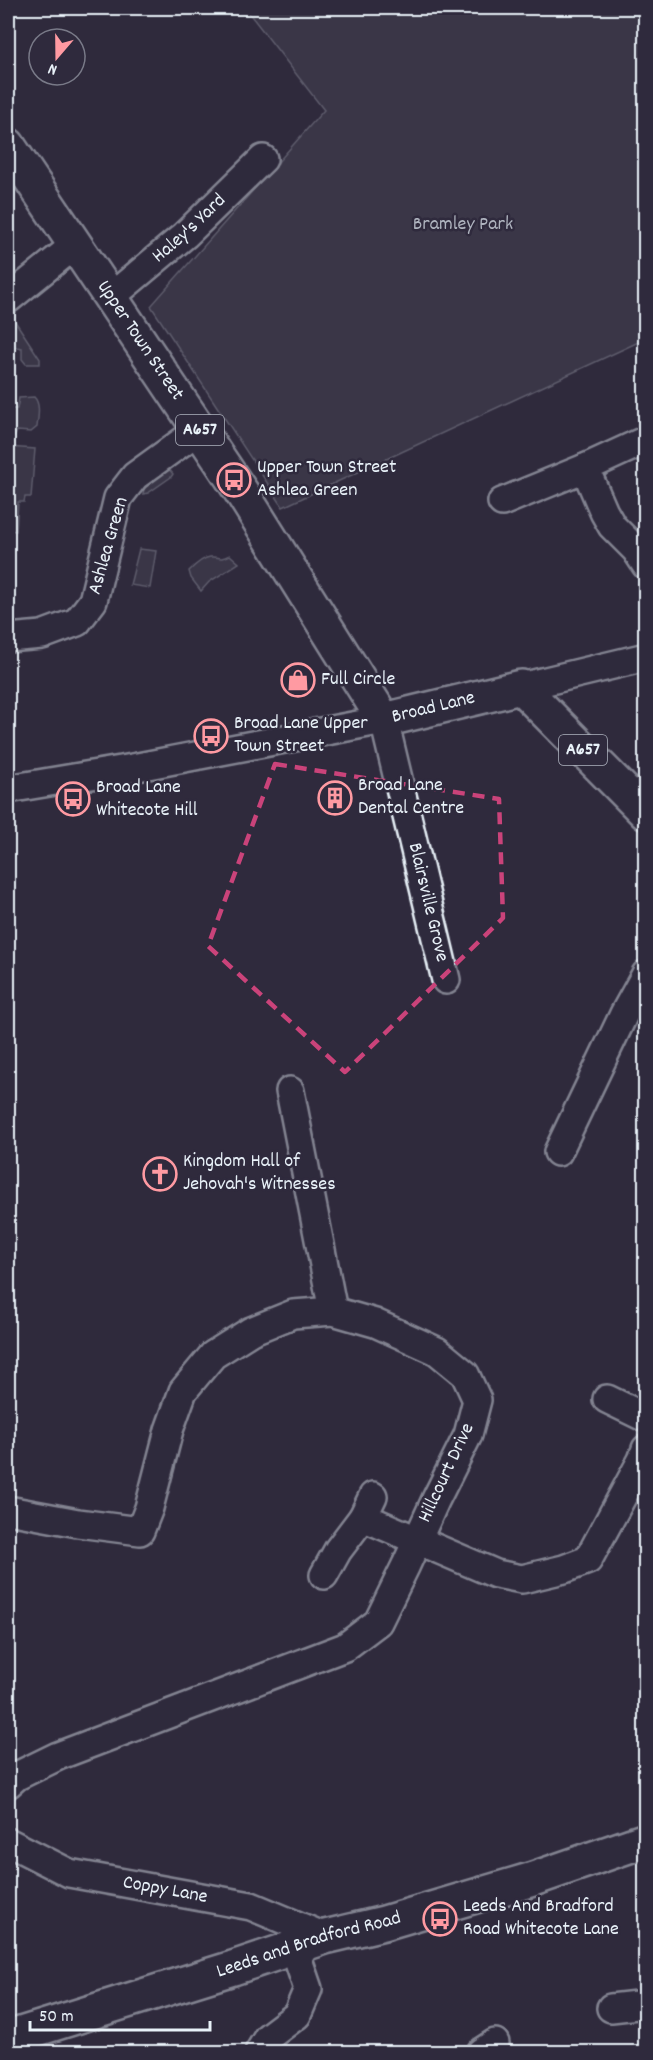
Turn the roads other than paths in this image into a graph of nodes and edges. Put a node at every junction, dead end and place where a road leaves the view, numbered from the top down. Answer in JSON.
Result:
{"nodes":[{"id":1,"x":8,"y":145,"type":"edge"},
{"id":2,"x":263,"y":159,"type":"dead end"},
{"id":3,"x":76,"y":244,"type":"junction"},
{"id":4,"x":111,"y":297,"type":"junction"},
{"id":5,"x":8,"y":299,"type":"edge"},
{"id":6,"x":200,"y":429,"type":"junction"},
{"id":7,"x":645,"y":440,"type":"edge"},
{"id":8,"x":585,"y":468,"type":"junction"},
{"id":9,"x":502,"y":502,"type":"dead end"},
{"id":10,"x":645,"y":565,"type":"edge"},
{"id":11,"x":8,"y":638,"type":"edge"},
{"id":12,"x":645,"y":657,"type":"edge"},
{"id":13,"x":521,"y":687,"type":"junction"},
{"id":14,"x":384,"y":720,"type":"junction"},
{"id":15,"x":8,"y":789,"type":"edge"},
{"id":16,"x":645,"y":813,"type":"edge"},
{"id":17,"x":645,"y":974,"type":"edge"},
{"id":18,"x":446,"y":980,"type":"dead end"},
{"id":19,"x":290,"y":1091,"type":"dead end"},
{"id":20,"x":558,"y":1152,"type":"dead end"},
{"id":21,"x":333,"y":1311,"type":"junction"},
{"id":22,"x":607,"y":1399,"type":"dead end"},
{"id":23,"x":645,"y":1418,"type":"edge"},
{"id":24,"x":645,"y":1449,"type":"edge"},
{"id":25,"x":8,"y":1510,"type":"edge"},
{"id":26,"x":416,"y":1540,"type":"junction"},
{"id":27,"x":324,"y":1575,"type":"dead end"},
{"id":28,"x":8,"y":1784,"type":"edge"},
{"id":29,"x":645,"y":1839,"type":"edge"},
{"id":30,"x":8,"y":1842,"type":"edge"},
{"id":31,"x":325,"y":1937,"type":"junction"},
{"id":32,"x":294,"y":1948,"type":"junction"},
{"id":33,"x":645,"y":2004,"type":"edge"},
{"id":34,"x":611,"y":2008,"type":"dead end"},
{"id":35,"x":8,"y":2038,"type":"edge"},
{"id":36,"x":259,"y":2052,"type":"edge"}],
"edges":[{"from":1,"to":3,"type":"main road","name":"Upper Town Street","number":"A657"},
{"from":2,"to":4,"type":"street","name":"Haley's Yard"},
{"from":3,"to":4,"type":"main road","name":"Upper Town Street","number":"A657"},
{"from":3,"to":5,"type":"street"},
{"from":4,"to":6,"type":"main road","name":"Upper Town Street","number":"A657"},
{"from":6,"to":11,"type":"street","name":"Ashlea Green"},
{"from":6,"to":14,"type":"main road","name":"Upper Town Street","number":"A657"},
{"from":7,"to":8,"type":"street"},
{"from":8,"to":9,"type":"street"},
{"from":8,"to":10,"type":"street"},
{"from":12,"to":13,"type":"street","name":"Broad Lane"},
{"from":13,"to":14,"type":"main road","name":"Broad Lane"},
{"from":13,"to":16,"type":"main road","number":"A657"},
{"from":14,"to":15,"type":"street","name":"Broad Lane"},
{"from":14,"to":18,"type":"street","name":"Blairsville Grove"},
{"from":17,"to":20,"type":"street"},
{"from":19,"to":21,"type":"street"},
{"from":21,"to":25,"type":"street","name":"Hillcourt Drive"},
{"from":21,"to":26,"type":"street","name":"Hillcourt Drive"},
{"from":22,"to":23,"type":"street"},
{"from":24,"to":26,"type":"street"},
{"from":26,"to":27,"type":"street"},
{"from":26,"to":28,"type":"street","name":"Hillcourt Drive"},
{"from":29,"to":31,"type":"main road","name":"Leeds and Bradford Road"},
{"from":30,"to":31,"type":"street","name":"Coppy Lane"},
{"from":31,"to":32,"type":"main road","name":"Leeds and Bradford Road"},
{"from":32,"to":35,"type":"main road","name":"Leeds and Bradford Road"},
{"from":32,"to":36,"type":"street"},
{"from":33,"to":34,"type":"street"}]}
